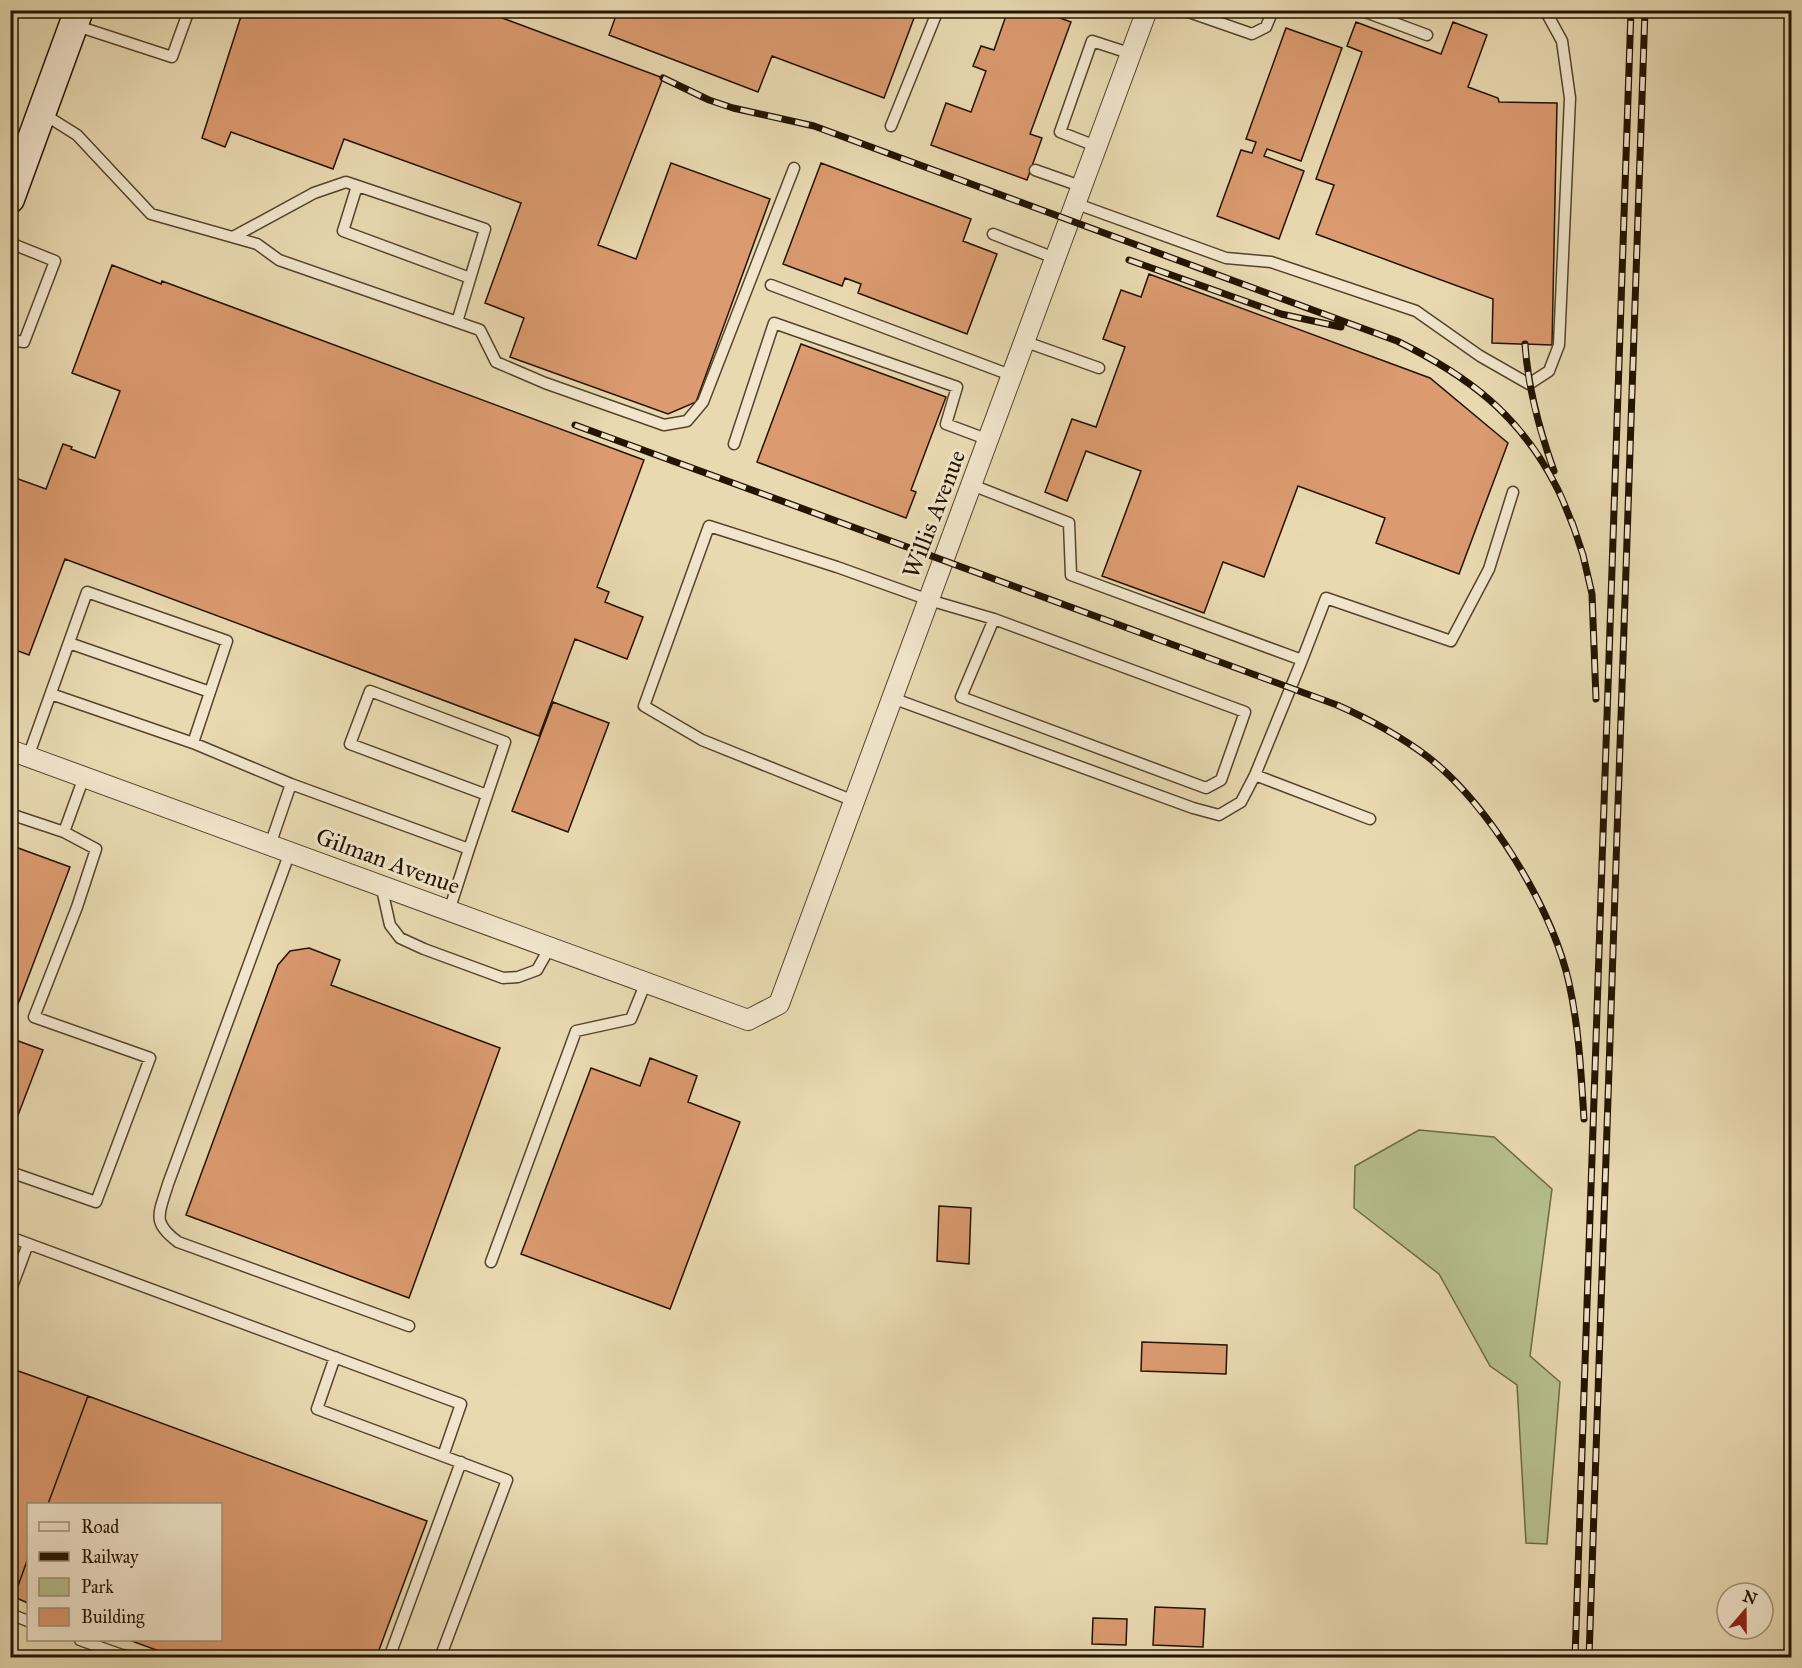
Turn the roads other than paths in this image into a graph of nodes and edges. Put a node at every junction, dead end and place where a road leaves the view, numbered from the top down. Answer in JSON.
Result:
{"nodes":[{"id":1,"x":189,"y":10,"type":"edge"},
{"id":2,"x":938,"y":10,"type":"edge"},
{"id":3,"x":1148,"y":10,"type":"edge"},
{"id":4,"x":1183,"y":10,"type":"edge"},
{"id":5,"x":1273,"y":10,"type":"edge"},
{"id":6,"x":1360,"y":10,"type":"edge"},
{"id":7,"x":1545,"y":10,"type":"edge"},
{"id":8,"x":1213,"y":15,"type":"edge"},
{"id":9,"x":77,"y":18,"type":"edge"},
{"id":10,"x":1426,"y":35,"type":"dead end"},
{"id":11,"x":1132,"y":54,"type":"junction"},
{"id":12,"x":42,"y":113,"type":"junction"},
{"id":13,"x":891,"y":126,"type":"dead end"},
{"id":14,"x":1098,"y":147,"type":"junction"},
{"id":15,"x":795,"y":168,"type":"dead end"},
{"id":16,"x":1035,"y":170,"type":"dead end"},
{"id":17,"x":357,"y":186,"type":"junction"},
{"id":18,"x":1080,"y":196,"type":"junction"},
{"id":19,"x":10,"y":199,"type":"edge"},
{"id":20,"x":993,"y":234,"type":"dead end"},
{"id":21,"x":233,"y":237,"type":"junction"},
{"id":22,"x":10,"y":243,"type":"edge"},
{"id":23,"x":1057,"y":259,"type":"junction"},
{"id":24,"x":470,"y":278,"type":"junction"},
{"id":25,"x":771,"y":285,"type":"dead end"},
{"id":26,"x":457,"y":322,"type":"junction"},
{"id":27,"x":10,"y":340,"type":"edge"},
{"id":28,"x":1026,"y":342,"type":"junction"},
{"id":29,"x":1099,"y":368,"type":"dead end"},
{"id":30,"x":1013,"y":376,"type":"junction"},
{"id":31,"x":988,"y":440,"type":"junction"},
{"id":32,"x":734,"y":444,"type":"dead end"},
{"id":33,"x":972,"y":485,"type":"junction"},
{"id":34,"x":1513,"y":492,"type":"dead end"},
{"id":35,"x":929,"y":600,"type":"junction"},
{"id":36,"x":994,"y":619,"type":"junction"},
{"id":37,"x":69,"y":643,"type":"junction"},
{"id":38,"x":1302,"y":660,"type":"junction"},
{"id":39,"x":210,"y":692,"type":"junction"},
{"id":40,"x":51,"y":694,"type":"junction"},
{"id":41,"x":892,"y":698,"type":"junction"},
{"id":42,"x":193,"y":742,"type":"junction"},
{"id":43,"x":19,"y":754,"type":"edge"},
{"id":44,"x":1255,"y":775,"type":"junction"},
{"id":45,"x":84,"y":777,"type":"junction"},
{"id":46,"x":291,"y":784,"type":"junction"},
{"id":47,"x":487,"y":795,"type":"junction"},
{"id":48,"x":854,"y":801,"type":"junction"},
{"id":49,"x":10,"y":814,"type":"edge"},
{"id":50,"x":1370,"y":819,"type":"dead end"},
{"id":51,"x":64,"y":832,"type":"junction"},
{"id":52,"x":270,"y":845,"type":"junction"},
{"id":53,"x":470,"y":849,"type":"junction"},
{"id":54,"x":290,"y":852,"type":"junction"},
{"id":55,"x":381,"y":885,"type":"junction"},
{"id":56,"x":449,"y":910,"type":"junction"},
{"id":57,"x":550,"y":947,"type":"junction"},
{"id":58,"x":646,"y":982,"type":"junction"},
{"id":59,"x":748,"y":1020,"type":"joint"},
{"id":60,"x":10,"y":1172,"type":"edge"},
{"id":61,"x":10,"y":1237,"type":"edge"},
{"id":62,"x":28,"y":1244,"type":"junction"},
{"id":63,"x":491,"y":1262,"type":"dead end"},
{"id":64,"x":10,"y":1292,"type":"edge"},
{"id":65,"x":409,"y":1326,"type":"dead end"},
{"id":66,"x":335,"y":1358,"type":"junction"},
{"id":67,"x":443,"y":1456,"type":"junction"},
{"id":68,"x":461,"y":1462,"type":"junction"},
{"id":69,"x":10,"y":1614,"type":"edge"},
{"id":70,"x":27,"y":1621,"type":"edge"},
{"id":71,"x":83,"y":1641,"type":"edge"},
{"id":72,"x":138,"y":1658,"type":"edge"},
{"id":73,"x":389,"y":1658,"type":"edge"},
{"id":74,"x":440,"y":1658,"type":"edge"}],
"edges":[{"from":1,"to":9,"type":"lane"},
{"from":2,"to":13,"type":"lane"},
{"from":3,"to":11,"type":"street","name":"Willis Avenue"},
{"from":4,"to":8,"type":"lane"},
{"from":5,"to":8,"type":"lane"},
{"from":6,"to":10,"type":"lane"},
{"from":7,"to":18,"type":"lane"},
{"from":9,"to":12,"type":"main road"},
{"from":11,"to":14,"type":"street","name":"Willis Avenue"},
{"from":11,"to":14,"type":"lane"},
{"from":12,"to":19,"type":"main road"},
{"from":12,"to":21,"type":"lane"},
{"from":14,"to":18,"type":"street","name":"Willis Avenue"},
{"from":15,"to":26,"type":"lane"},
{"from":16,"to":18,"type":"lane"},
{"from":17,"to":21,"type":"lane"},
{"from":17,"to":24,"type":"lane"},
{"from":17,"to":24,"type":"lane"},
{"from":18,"to":23,"type":"street","name":"Willis Avenue"},
{"from":20,"to":23,"type":"lane"},
{"from":21,"to":26,"type":"lane"},
{"from":22,"to":27,"type":"lane"},
{"from":23,"to":28,"type":"street","name":"Willis Avenue"},
{"from":24,"to":26,"type":"lane"},
{"from":25,"to":30,"type":"lane"},
{"from":28,"to":29,"type":"lane"},
{"from":28,"to":30,"type":"street","name":"Willis Avenue"},
{"from":30,"to":31,"type":"street","name":"Willis Avenue"},
{"from":31,"to":32,"type":"lane"},
{"from":31,"to":33,"type":"street","name":"Willis Avenue"},
{"from":33,"to":35,"type":"street","name":"Willis Avenue"},
{"from":33,"to":38,"type":"lane"},
{"from":34,"to":38,"type":"lane"},
{"from":35,"to":36,"type":"lane"},
{"from":35,"to":41,"type":"street","name":"Willis Avenue"},
{"from":35,"to":48,"type":"lane"},
{"from":36,"to":36,"type":"lane"},
{"from":37,"to":39,"type":"lane"},
{"from":37,"to":39,"type":"lane"},
{"from":37,"to":40,"type":"lane"},
{"from":38,"to":44,"type":"lane"},
{"from":39,"to":42,"type":"lane"},
{"from":40,"to":42,"type":"lane"},
{"from":40,"to":43,"type":"lane"},
{"from":41,"to":44,"type":"lane"},
{"from":41,"to":48,"type":"street","name":"Willis Avenue"},
{"from":42,"to":46,"type":"lane"},
{"from":43,"to":45,"type":"street","name":"Gilman Avenue"},
{"from":44,"to":50,"type":"lane"},
{"from":45,"to":51,"type":"lane"},
{"from":45,"to":52,"type":"street","name":"Gilman Avenue"},
{"from":46,"to":52,"type":"lane"},
{"from":46,"to":53,"type":"lane"},
{"from":47,"to":47,"type":"lane"},
{"from":47,"to":53,"type":"lane"},
{"from":48,"to":59,"type":"street","name":"Willis Avenue"},
{"from":49,"to":51,"type":"lane"},
{"from":51,"to":60,"type":"lane"},
{"from":52,"to":54,"type":"street","name":"Gilman Avenue"},
{"from":53,"to":56,"type":"lane"},
{"from":54,"to":55,"type":"street","name":"Gilman Avenue"},
{"from":54,"to":65,"type":"lane"},
{"from":55,"to":56,"type":"street","name":"Gilman Avenue"},
{"from":55,"to":57,"type":"lane"},
{"from":56,"to":57,"type":"street","name":"Gilman Avenue"},
{"from":57,"to":58,"type":"street","name":"Gilman Avenue"},
{"from":58,"to":59,"type":"street","name":"Gilman Avenue"},
{"from":58,"to":63,"type":"lane"},
{"from":61,"to":62,"type":"lane"},
{"from":62,"to":64,"type":"lane"},
{"from":62,"to":66,"type":"lane"},
{"from":66,"to":67,"type":"lane"},
{"from":66,"to":67,"type":"lane"},
{"from":67,"to":68,"type":"lane"},
{"from":68,"to":73,"type":"lane"},
{"from":68,"to":74,"type":"lane"},
{"from":69,"to":70,"type":"lane"},
{"from":71,"to":72,"type":"lane"}]}
